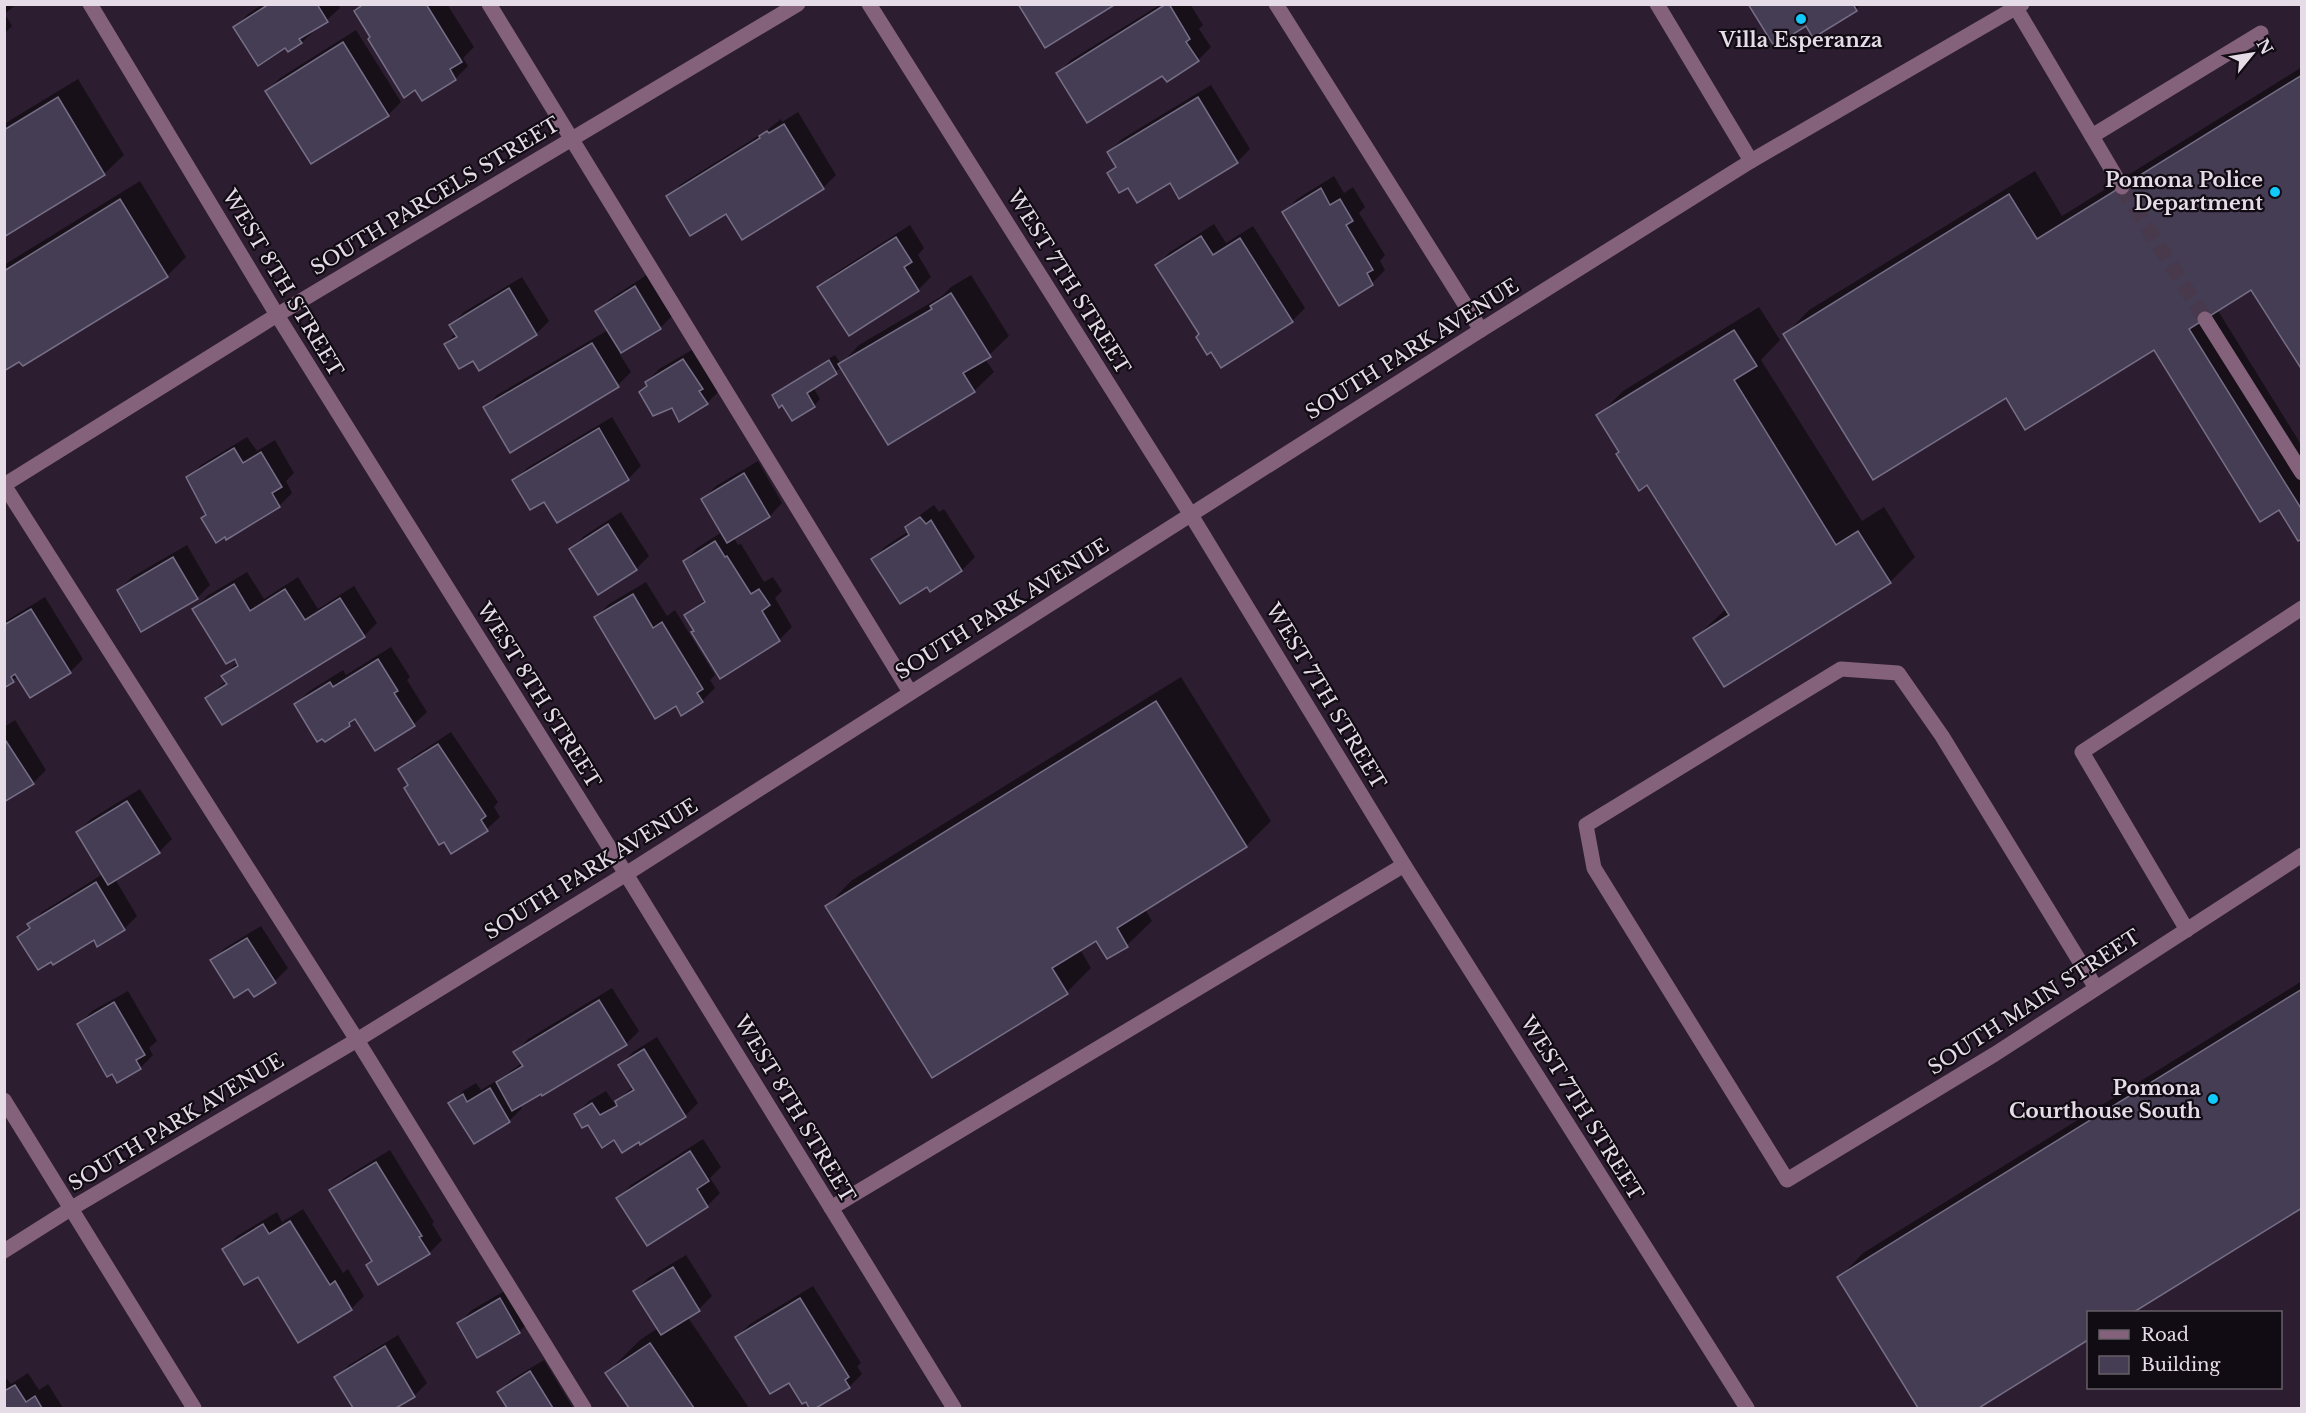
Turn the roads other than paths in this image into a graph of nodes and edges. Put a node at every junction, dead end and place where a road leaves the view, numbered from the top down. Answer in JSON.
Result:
{"nodes":[{"id":1,"x":90,"y":4,"type":"edge"},
{"id":2,"x":489,"y":4,"type":"edge"},
{"id":3,"x":798,"y":4,"type":"edge"},
{"id":4,"x":869,"y":4,"type":"edge"},
{"id":5,"x":1276,"y":4,"type":"edge"},
{"id":6,"x":1657,"y":4,"type":"edge"},
{"id":7,"x":2019,"y":6,"type":"edge"},
{"id":8,"x":2261,"y":33,"type":"dead end"},
{"id":9,"x":2092,"y":136,"type":"junction"},
{"id":10,"x":570,"y":140,"type":"junction"},
{"id":11,"x":1751,"y":161,"type":"junction"},
{"id":12,"x":2122,"y":187,"type":"tunnel mouth"},
{"id":13,"x":277,"y":315,"type":"junction"},
{"id":14,"x":2205,"y":319,"type":"tunnel mouth"},
{"id":15,"x":1481,"y":330,"type":"junction"},
{"id":16,"x":2301,"y":472,"type":"edge"},
{"id":17,"x":4,"y":485,"type":"edge"},
{"id":18,"x":1191,"y":515,"type":"junction"},
{"id":19,"x":2301,"y":608,"type":"edge"},
{"id":20,"x":910,"y":692,"type":"junction"},
{"id":21,"x":2301,"y":855,"type":"edge"},
{"id":22,"x":1404,"y":866,"type":"junction"},
{"id":23,"x":626,"y":874,"type":"junction"},
{"id":24,"x":2187,"y":930,"type":"junction"},
{"id":25,"x":2096,"y":988,"type":"junction"},
{"id":26,"x":357,"y":1040,"type":"junction"},
{"id":27,"x":4,"y":1100,"type":"edge"},
{"id":28,"x":72,"y":1208,"type":"junction"},
{"id":29,"x":831,"y":1208,"type":"junction"},
{"id":30,"x":4,"y":1251,"type":"edge"},
{"id":31,"x":194,"y":1408,"type":"edge"},
{"id":32,"x":584,"y":1408,"type":"edge"},
{"id":33,"x":954,"y":1408,"type":"edge"},
{"id":34,"x":1747,"y":1408,"type":"edge"}],
"edges":[{"from":1,"to":13,"type":"street","name":"WEST 8TH STREET"},
{"from":2,"to":10,"type":"street"},
{"from":3,"to":10,"type":"street","name":"SOUTH PARCELS STREET"},
{"from":4,"to":18,"type":"street","name":"WEST 7TH STREET"},
{"from":5,"to":15,"type":"street"},
{"from":6,"to":11,"type":"street"},
{"from":7,"to":9,"type":"street"},
{"from":7,"to":11,"type":"street","name":"SOUTH PARK AVENUE"},
{"from":8,"to":9,"type":"street"},
{"from":9,"to":12,"type":"street"},
{"from":10,"to":13,"type":"street","name":"SOUTH PARCELS STREET"},
{"from":10,"to":20,"type":"street"},
{"from":11,"to":15,"type":"street","name":"SOUTH PARK AVENUE"},
{"from":13,"to":17,"type":"street","name":"SOUTH PARCELS STREET"},
{"from":13,"to":23,"type":"street","name":"WEST 8TH STREET"},
{"from":14,"to":16,"type":"street"},
{"from":15,"to":18,"type":"street","name":"SOUTH PARK AVENUE"},
{"from":17,"to":26,"type":"street"},
{"from":18,"to":20,"type":"street","name":"SOUTH PARK AVENUE"},
{"from":18,"to":22,"type":"street","name":"WEST 7TH STREET"},
{"from":19,"to":24,"type":"street"},
{"from":20,"to":23,"type":"street","name":"SOUTH PARK AVENUE"},
{"from":21,"to":24,"type":"street","name":"SOUTH MAIN STREET"},
{"from":22,"to":29,"type":"street"},
{"from":22,"to":34,"type":"street","name":"WEST 7TH STREET"},
{"from":23,"to":26,"type":"street","name":"SOUTH PARK AVENUE"},
{"from":23,"to":29,"type":"street","name":"WEST 8TH STREET"},
{"from":24,"to":25,"type":"street","name":"SOUTH MAIN STREET"},
{"from":25,"to":25,"type":"street","name":"SOUTH MAIN STREET"},
{"from":26,"to":28,"type":"street","name":"SOUTH PARK AVENUE"},
{"from":26,"to":32,"type":"street"},
{"from":27,"to":28,"type":"street"},
{"from":28,"to":30,"type":"street","name":"SOUTH PARK AVENUE"},
{"from":28,"to":31,"type":"street"},
{"from":29,"to":33,"type":"street","name":"WEST 8TH STREET"}]}
